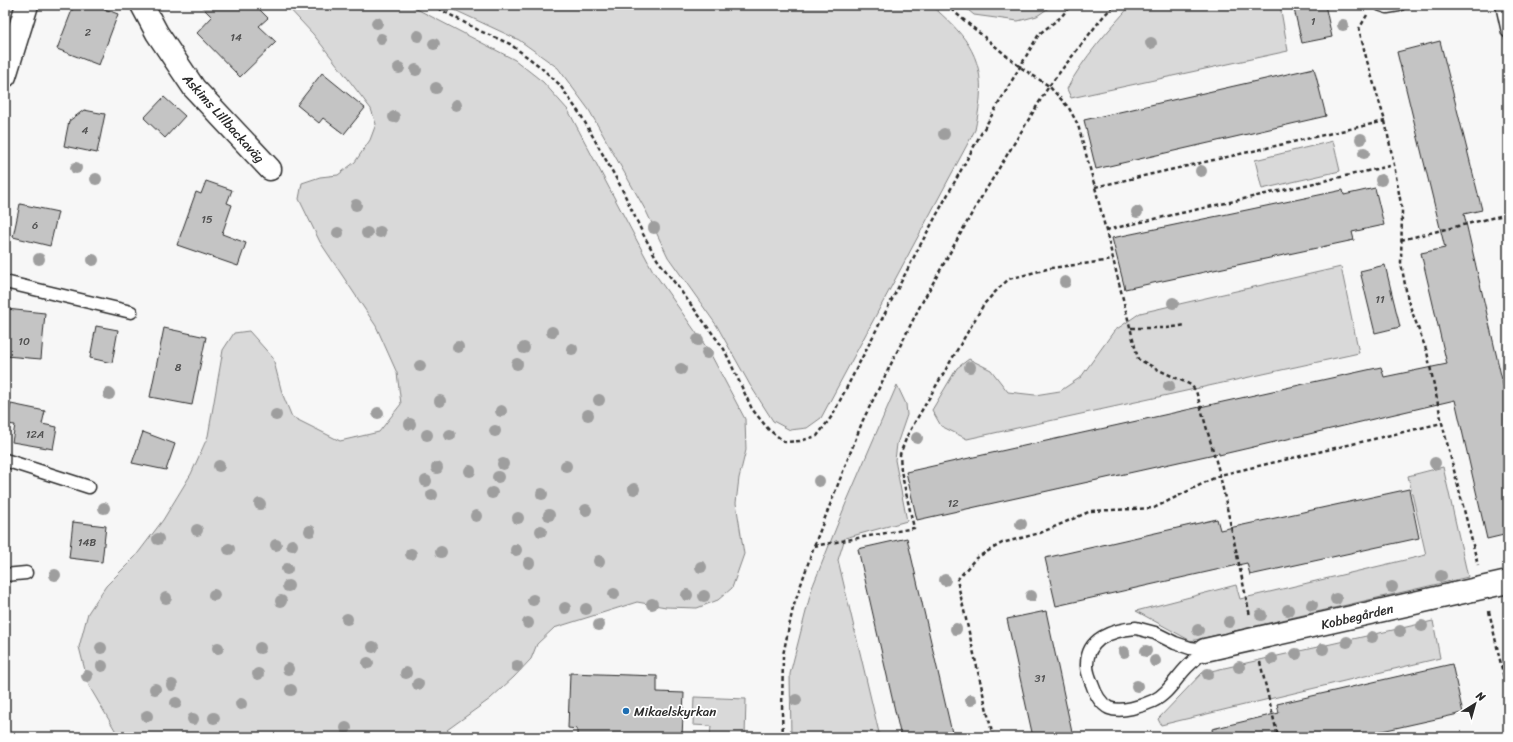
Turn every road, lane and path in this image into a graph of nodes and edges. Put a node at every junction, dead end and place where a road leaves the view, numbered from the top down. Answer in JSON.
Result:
{"nodes":[{"id":1,"x":27,"y":5,"type":"edge"},
{"id":2,"x":142,"y":5,"type":"edge"},
{"id":3,"x":432,"y":5,"type":"edge"},
{"id":4,"x":946,"y":5,"type":"edge"},
{"id":5,"x":1071,"y":5,"type":"edge"},
{"id":6,"x":1114,"y":5,"type":"edge"},
{"id":7,"x":1381,"y":5,"type":"edge"},
{"id":8,"x":1399,"y":5,"type":"edge"},
{"id":9,"x":1502,"y":5,"type":"edge"},
{"id":10,"x":1369,"y":14,"type":"dead end"},
{"id":11,"x":1508,"y":32,"type":"edge"},
{"id":12,"x":1020,"y":67,"type":"junction"},
{"id":13,"x":5,"y":76,"type":"edge"},
{"id":14,"x":1049,"y":86,"type":"junction"},
{"id":15,"x":1385,"y":121,"type":"junction"},
{"id":16,"x":1394,"y":166,"type":"junction"},
{"id":17,"x":270,"y":169,"type":"dead end"},
{"id":18,"x":1095,"y":187,"type":"junction"},
{"id":19,"x":1508,"y":214,"type":"edge"},
{"id":20,"x":1106,"y":230,"type":"junction"},
{"id":21,"x":1401,"y":240,"type":"junction"},
{"id":22,"x":1113,"y":260,"type":"junction"},
{"id":23,"x":5,"y":282,"type":"edge"},
{"id":24,"x":131,"y":312,"type":"dead end"},
{"id":25,"x":1186,"y":325,"type":"dead end"},
{"id":26,"x":1130,"y":328,"type":"junction"},
{"id":27,"x":1442,"y":423,"type":"junction"},
{"id":28,"x":5,"y":460,"type":"edge"},
{"id":29,"x":1220,"y":476,"type":"junction"},
{"id":30,"x":89,"y":487,"type":"dead end"},
{"id":31,"x":814,"y":546,"type":"junction"},
{"id":32,"x":26,"y":573,"type":"dead end"},
{"id":33,"x":5,"y":575,"type":"edge"},
{"id":34,"x":1508,"y":582,"type":"edge"},
{"id":35,"x":1483,"y":588,"type":"junction"},
{"id":36,"x":1255,"y":639,"type":"junction"},
{"id":37,"x":1205,"y":650,"type":"junction"},
{"id":38,"x":1508,"y":696,"type":"edge"},
{"id":39,"x":783,"y":737,"type":"edge"},
{"id":40,"x":993,"y":737,"type":"edge"},
{"id":41,"x":1278,"y":737,"type":"edge"}],
"edges":[{"from":1,"to":13,"type":"street"},
{"from":2,"to":17,"type":"street","name":"Askims Lillbackaväg"},
{"from":3,"to":12,"type":"path"},
{"from":4,"to":12,"type":"path"},
{"from":5,"to":12,"type":"path"},
{"from":6,"to":14,"type":"path"},
{"from":7,"to":8,"type":"lane"},
{"from":9,"to":11,"type":"lane"},
{"from":10,"to":15,"type":"path"},
{"from":12,"to":14,"type":"path"},
{"from":14,"to":18,"type":"path"},
{"from":14,"to":31,"type":"path"},
{"from":15,"to":16,"type":"path"},
{"from":15,"to":18,"type":"path"},
{"from":16,"to":20,"type":"path"},
{"from":16,"to":21,"type":"path"},
{"from":18,"to":20,"type":"path"},
{"from":19,"to":21,"type":"path"},
{"from":20,"to":22,"type":"path"},
{"from":21,"to":27,"type":"path"},
{"from":22,"to":26,"type":"path"},
{"from":22,"to":31,"type":"path"},
{"from":23,"to":24,"type":"lane"},
{"from":25,"to":26,"type":"path"},
{"from":26,"to":29,"type":"path"},
{"from":27,"to":29,"type":"path"},
{"from":27,"to":35,"type":"path"},
{"from":28,"to":30,"type":"lane"},
{"from":29,"to":36,"type":"path"},
{"from":29,"to":40,"type":"path"},
{"from":31,"to":39,"type":"path"},
{"from":32,"to":33,"type":"lane"},
{"from":34,"to":35,"type":"street","name":"Kobbegården"},
{"from":35,"to":36,"type":"street","name":"Kobbegården"},
{"from":35,"to":38,"type":"path"},
{"from":36,"to":37,"type":"street","name":"Kobbegården"},
{"from":36,"to":41,"type":"path"},
{"from":37,"to":37,"type":"lane","name":"Kobbegården"}]}
